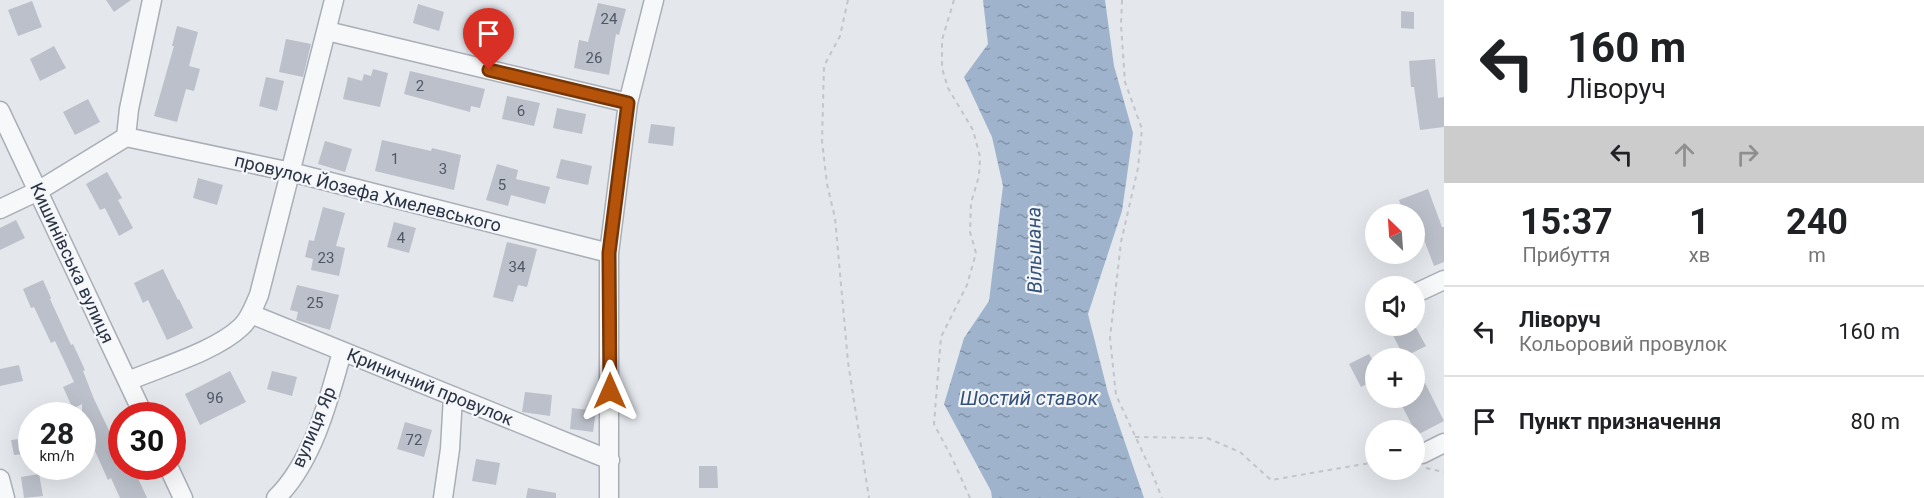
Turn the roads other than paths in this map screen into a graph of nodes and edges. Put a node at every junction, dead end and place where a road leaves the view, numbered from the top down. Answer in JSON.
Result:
{"nodes":[{"id":1,"x":152,"y":0,"type":"edge"},
{"id":2,"x":334,"y":0,"type":"edge"},
{"id":3,"x":654,"y":0,"type":"edge"},
{"id":4,"x":327,"y":31,"type":"junction"},
{"id":5,"x":628,"y":103,"type":"junction"},
{"id":6,"x":0,"y":111,"type":"edge"},
{"id":7,"x":126,"y":137,"type":"junction"},
{"id":8,"x":291,"y":172,"type":"junction"},
{"id":9,"x":38,"y":191,"type":"junction"},
{"id":10,"x":0,"y":209,"type":"edge"},
{"id":11,"x":609,"y":253,"type":"junction"},
{"id":12,"x":1444,"y":280,"type":"edge"},
{"id":13,"x":1425,"y":289,"type":"edge"},
{"id":14,"x":251,"y":314,"type":"junction"},
{"id":15,"x":342,"y":351,"type":"junction"},
{"id":16,"x":128,"y":381,"type":"junction"},
{"id":17,"x":453,"y":396,"type":"junction"},
{"id":18,"x":138,"y":402,"type":"edge"},
{"id":19,"x":1444,"y":443,"type":"edge"},
{"id":20,"x":610,"y":460,"type":"junction"},
{"id":21,"x":1425,"y":460,"type":"edge"},
{"id":22,"x":0,"y":479,"type":"edge"},
{"id":23,"x":175,"y":480,"type":"edge"},
{"id":24,"x":5,"y":498,"type":"edge"},
{"id":25,"x":183,"y":498,"type":"edge"},
{"id":26,"x":276,"y":498,"type":"edge"},
{"id":27,"x":442,"y":498,"type":"edge"},
{"id":28,"x":609,"y":498,"type":"edge"}],
"edges":[{"from":1,"to":7,"type":"street"},
{"from":2,"to":4,"type":"street"},
{"from":3,"to":5,"type":"street"},
{"from":4,"to":5,"type":"street"},
{"from":4,"to":8,"type":"street"},
{"from":5,"to":11,"type":"street"},
{"from":6,"to":9,"type":"street","name":"Кишинівська вулиця"},
{"from":7,"to":8,"type":"street","name":"провулок Йозефа Хмелевського"},
{"from":7,"to":9,"type":"street"},
{"from":8,"to":11,"type":"street","name":"провулок Йозефа Хмелевського"},
{"from":8,"to":14,"type":"street"},
{"from":9,"to":10,"type":"street"},
{"from":9,"to":16,"type":"street","name":"Кишинівська вулиця"},
{"from":11,"to":20,"type":"street"},
{"from":12,"to":13,"type":"street"},
{"from":14,"to":15,"type":"street","name":"Криничний провулок"},
{"from":14,"to":16,"type":"street"},
{"from":15,"to":17,"type":"street","name":"Криничний провулок"},
{"from":15,"to":26,"type":"street","name":"вулиця Яр"},
{"from":16,"to":18,"type":"street","name":"Кишинівська вулиця"},
{"from":17,"to":20,"type":"street","name":"Криничний провулок"},
{"from":17,"to":27,"type":"street"},
{"from":19,"to":21,"type":"street"},
{"from":20,"to":28,"type":"street"},
{"from":22,"to":24,"type":"street"},
{"from":23,"to":25,"type":"street"}]}
